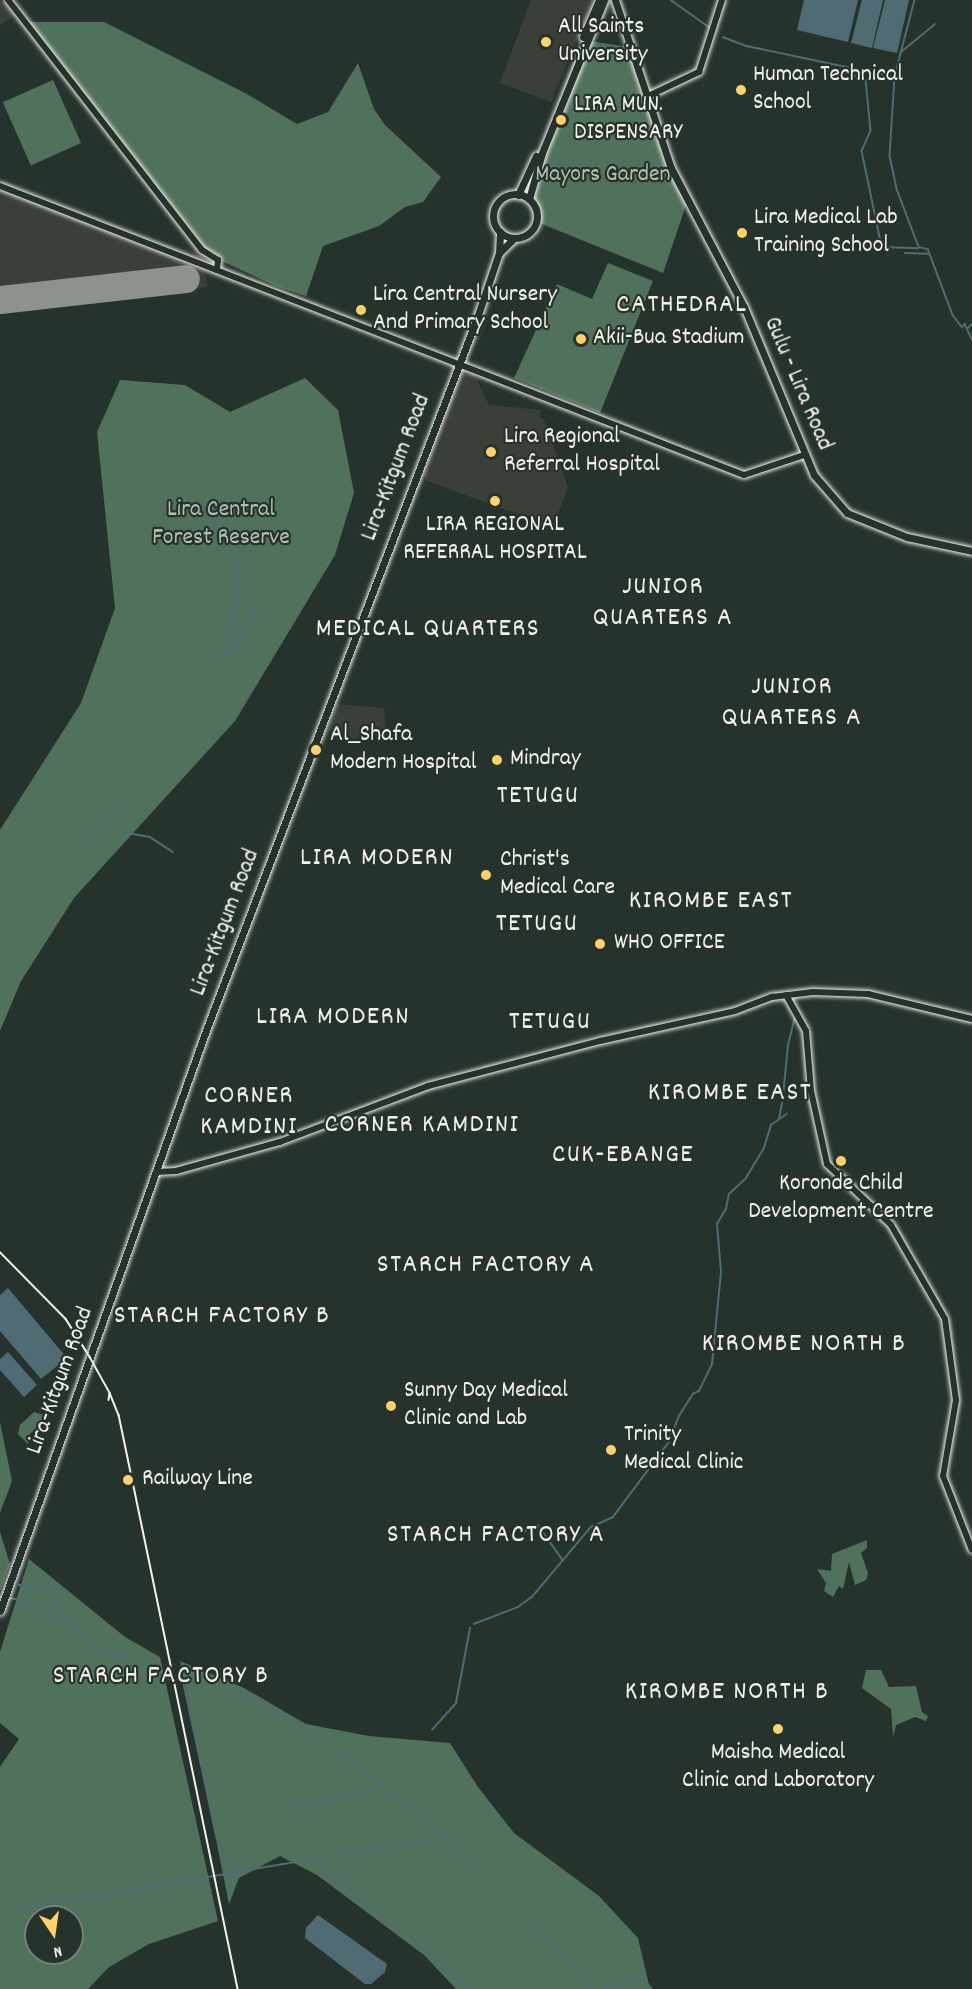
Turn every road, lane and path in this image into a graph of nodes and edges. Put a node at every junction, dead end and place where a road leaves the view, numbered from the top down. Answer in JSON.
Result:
{"nodes":[{"id":1,"x":8,"y":0,"type":"edge"},
{"id":2,"x":604,"y":0,"type":"edge"},
{"id":3,"x":615,"y":0,"type":"edge"},
{"id":4,"x":722,"y":0,"type":"edge"},
{"id":5,"x":617,"y":9,"type":"junction"},
{"id":6,"x":646,"y":97,"type":"junction"},
{"id":7,"x":530,"y":180,"type":"junction"},
{"id":8,"x":0,"y":186,"type":"edge"},
{"id":9,"x":518,"y":195,"type":"junction"},
{"id":10,"x":529,"y":199,"type":"junction"},
{"id":11,"x":500,"y":232,"type":"junction"},
{"id":12,"x":514,"y":238,"type":"junction"},
{"id":13,"x":499,"y":253,"type":"junction"},
{"id":14,"x":218,"y":270,"type":"junction"},
{"id":15,"x":458,"y":363,"type":"junction"},
{"id":16,"x":804,"y":455,"type":"junction"},
{"id":17,"x":972,"y":551,"type":"edge"},
{"id":18,"x":786,"y":995,"type":"junction"},
{"id":19,"x":972,"y":1019,"type":"edge"},
{"id":20,"x":156,"y":1172,"type":"junction"},
{"id":21,"x":972,"y":1550,"type":"edge"},
{"id":22,"x":0,"y":1611,"type":"edge"}],
"edges":[{"from":1,"to":14,"type":"street"},
{"from":2,"to":5,"type":"main road","name":"Gulu - Lira Road"},
{"from":2,"to":7,"type":"main road"},
{"from":3,"to":5,"type":"main road","name":"Gulu - Lira Road"},
{"from":4,"to":6,"type":"street"},
{"from":5,"to":6,"type":"main road","name":"Gulu - Lira Road"},
{"from":6,"to":16,"type":"main road","name":"Gulu - Lira Road"},
{"from":7,"to":9,"type":"main road"},
{"from":7,"to":10,"type":"main road"},
{"from":8,"to":14,"type":"street"},
{"from":9,"to":10,"type":"main road"},
{"from":9,"to":11,"type":"main road"},
{"from":10,"to":12,"type":"main road"},
{"from":11,"to":12,"type":"main road"},
{"from":11,"to":13,"type":"main road","name":"Lira-Kitgum Road"},
{"from":12,"to":13,"type":"main road","name":"Lira-Kitgum Road"},
{"from":13,"to":15,"type":"main road","name":"Lira-Kitgum Road"},
{"from":14,"to":15,"type":"street"},
{"from":15,"to":16,"type":"street"},
{"from":15,"to":20,"type":"main road","name":"Lira-Kitgum Road"},
{"from":16,"to":17,"type":"main road","name":"Gulu - Lira Road"},
{"from":18,"to":19,"type":"street"},
{"from":18,"to":20,"type":"street"},
{"from":18,"to":21,"type":"street"},
{"from":20,"to":22,"type":"main road","name":"Lira-Kitgum Road"}]}
